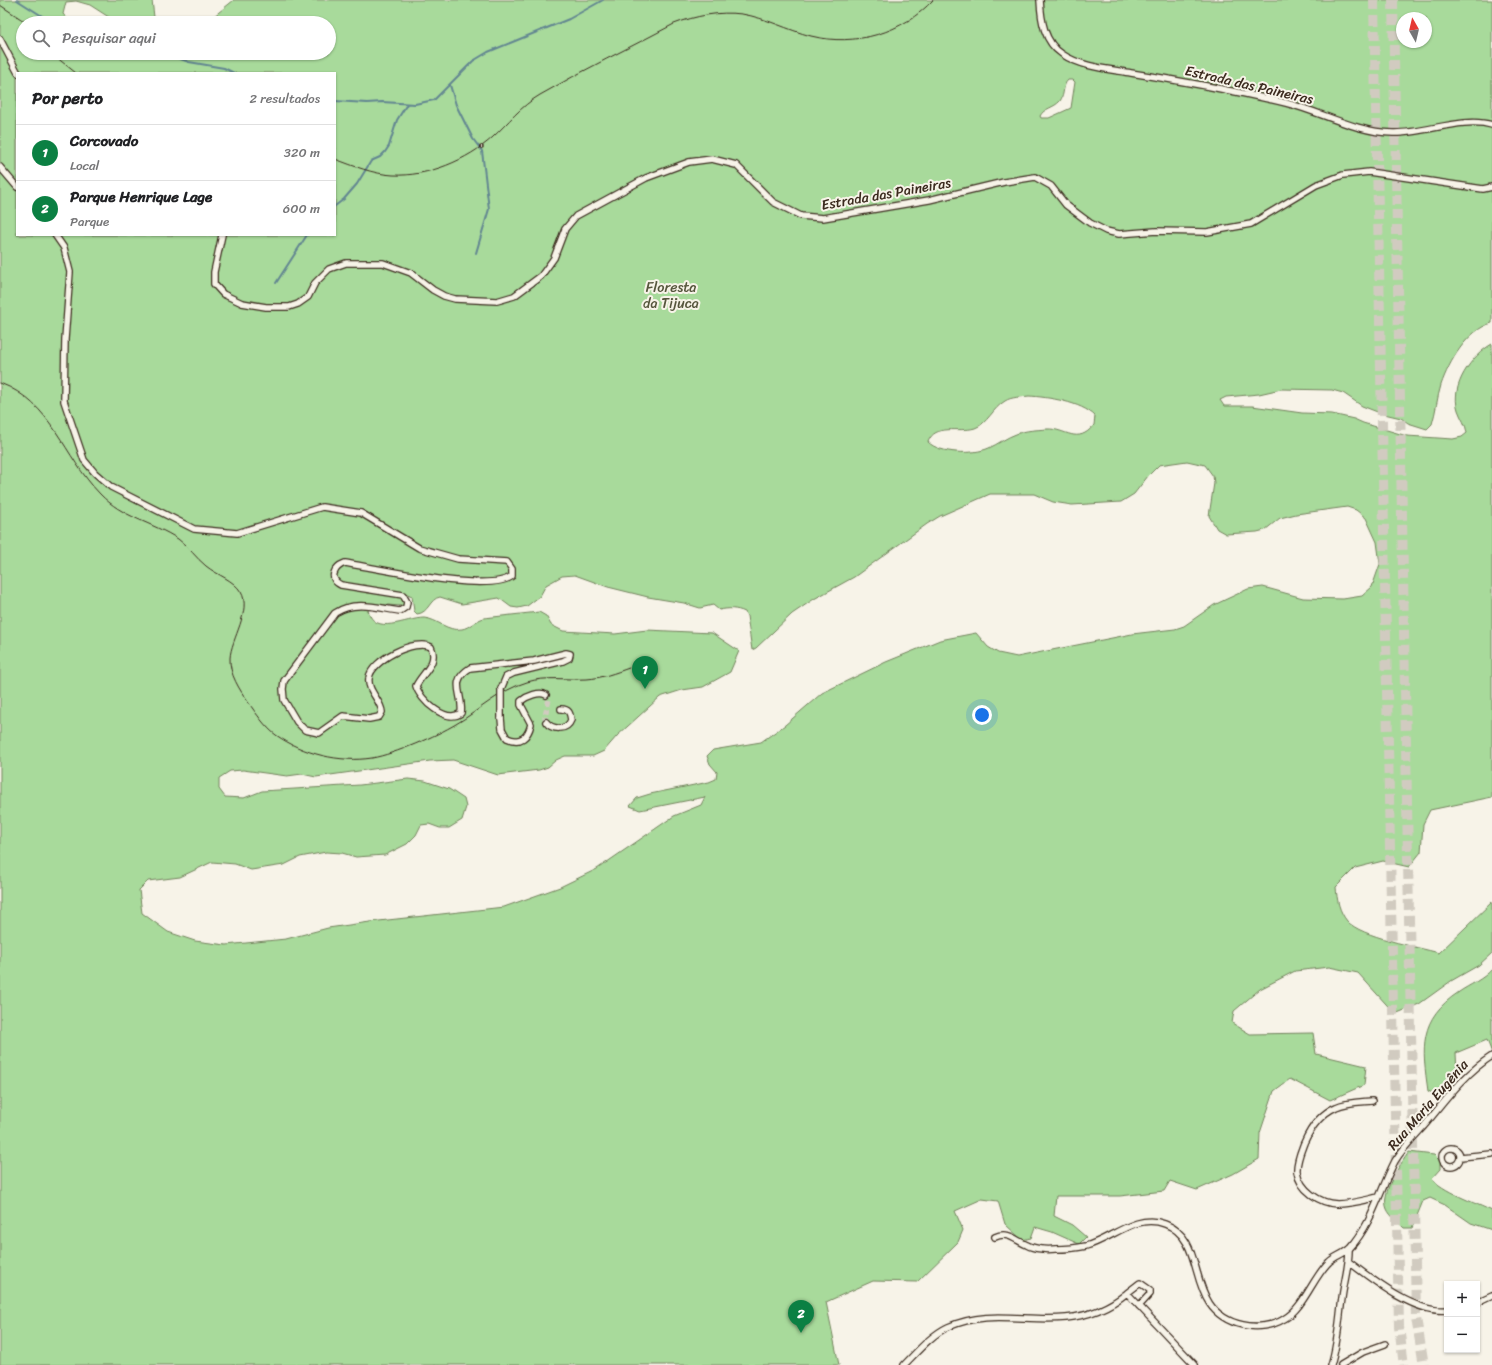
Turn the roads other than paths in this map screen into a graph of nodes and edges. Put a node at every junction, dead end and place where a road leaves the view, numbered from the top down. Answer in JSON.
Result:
{"nodes":[{"id":1,"x":1040,"y":0,"type":"edge"},
{"id":2,"x":0,"y":39,"type":"edge"},
{"id":3,"x":17,"y":72,"type":"edge"},
{"id":4,"x":1492,"y":125,"type":"edge"},
{"id":5,"x":0,"y":167,"type":"edge"},
{"id":6,"x":16,"y":187,"type":"edge"},
{"id":7,"x":1492,"y":187,"type":"edge"},
{"id":8,"x":56,"y":236,"type":"edge"},
{"id":9,"x":222,"y":236,"type":"edge"},
{"id":10,"x":546,"y":695,"type":"dead end"},
{"id":11,"x":561,"y":709,"type":"dead end"},
{"id":12,"x":546,"y":722,"type":"dead end"},
{"id":13,"x":1492,"y":1056,"type":"edge"},
{"id":14,"x":1372,"y":1101,"type":"dead end"},
{"id":15,"x":1492,"y":1154,"type":"edge"},
{"id":16,"x":1460,"y":1157,"type":"dead end"},
{"id":17,"x":1379,"y":1197,"type":"junction"},
{"id":18,"x":995,"y":1237,"type":"dead end"},
{"id":19,"x":1348,"y":1250,"type":"junction"},
{"id":20,"x":1349,"y":1262,"type":"junction"},
{"id":21,"x":1127,"y":1293,"type":"junction"},
{"id":22,"x":1492,"y":1296,"type":"edge"},
{"id":23,"x":1480,"y":1302,"type":"edge"},
{"id":24,"x":1139,"y":1306,"type":"junction"},
{"id":25,"x":1444,"y":1310,"type":"edge"},
{"id":26,"x":1385,"y":1344,"type":"dead end"},
{"id":27,"x":904,"y":1365,"type":"edge"},
{"id":28,"x":1195,"y":1365,"type":"edge"},
{"id":29,"x":1331,"y":1365,"type":"edge"},
{"id":30,"x":1341,"y":1365,"type":"edge"}],
"edges":[{"from":1,"to":4,"type":"street","name":"Estrada das Paineiras"},
{"from":2,"to":3,"type":"street"},
{"from":5,"to":6,"type":"street"},
{"from":7,"to":9,"type":"street","name":"Estrada das Paineiras"},
{"from":8,"to":10,"type":"street","bridge":true},
{"from":11,"to":12,"type":"street"},
{"from":13,"to":17,"type":"street","name":"Rua Maria Eugênia"},
{"from":14,"to":17,"type":"street"},
{"from":15,"to":16,"type":"street"},
{"from":17,"to":19,"type":"street","name":"Rua Maria Eugênia"},
{"from":18,"to":19,"type":"street"},
{"from":19,"to":20,"type":"street"},
{"from":20,"to":25,"type":"street"},
{"from":20,"to":29,"type":"street"},
{"from":21,"to":24,"type":"street"},
{"from":21,"to":24,"type":"street"},
{"from":21,"to":27,"type":"street"},
{"from":22,"to":23,"type":"street"},
{"from":24,"to":28,"type":"street"},
{"from":26,"to":30,"type":"street"}]}
